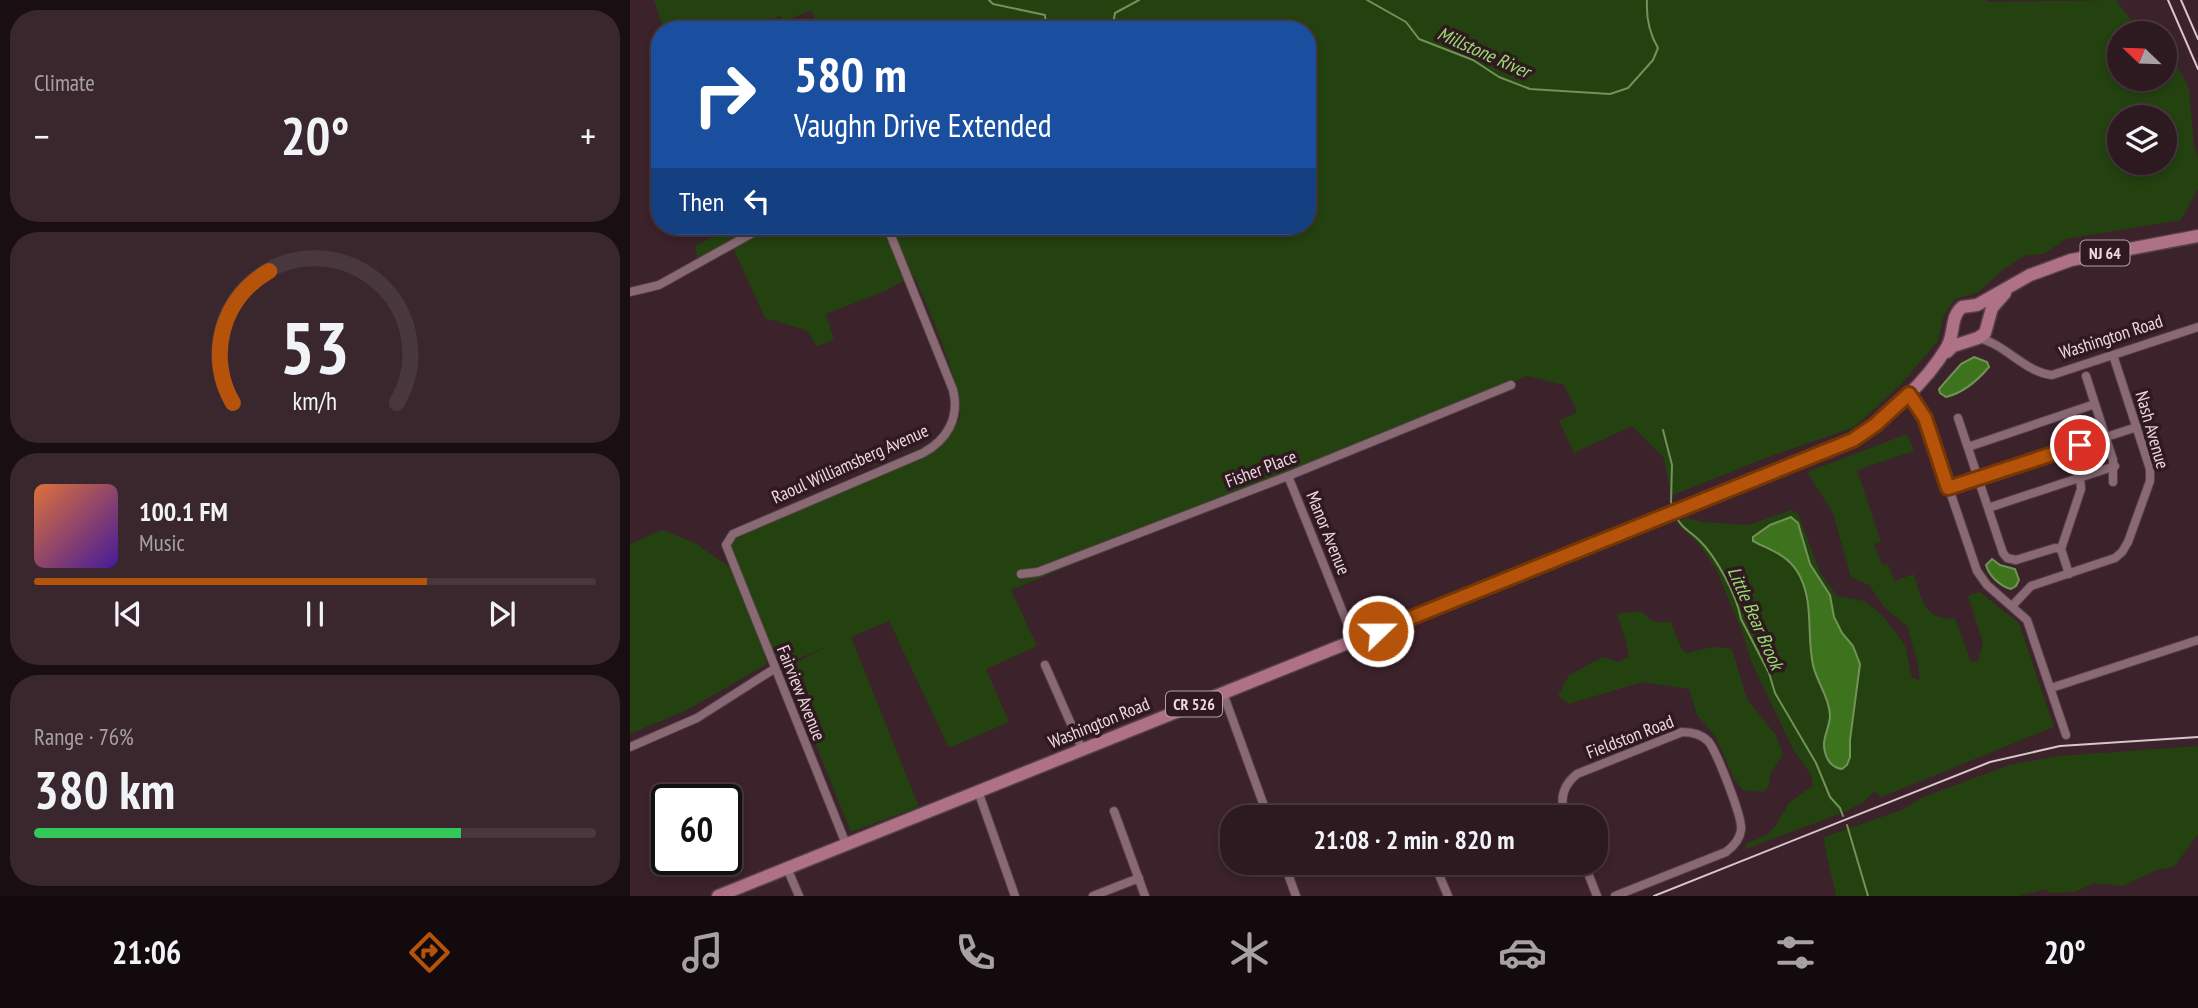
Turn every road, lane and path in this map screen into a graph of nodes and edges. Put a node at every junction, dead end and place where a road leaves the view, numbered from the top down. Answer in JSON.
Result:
{"nodes":[{"id":1,"x":749,"y":235,"type":"edge"},
{"id":2,"x":891,"y":235,"type":"edge"},
{"id":3,"x":2198,"y":236,"type":"edge"},
{"id":4,"x":2015,"y":283,"type":"junction"},
{"id":5,"x":630,"y":292,"type":"edge"},
{"id":6,"x":1977,"y":305,"type":"junction"},
{"id":7,"x":1989,"y":321,"type":"junction"},
{"id":8,"x":1954,"y":327,"type":"junction"},
{"id":9,"x":2198,"y":327,"type":"edge"},
{"id":10,"x":1975,"y":339,"type":"junction"},
{"id":11,"x":2002,"y":347,"type":"junction"},
{"id":12,"x":2113,"y":355,"type":"junction"},
{"id":13,"x":1938,"y":360,"type":"junction"},
{"id":14,"x":2086,"y":376,"type":"dead end"},
{"id":15,"x":1511,"y":385,"type":"dead end"},
{"id":16,"x":1909,"y":394,"type":"junction"},
{"id":17,"x":2095,"y":404,"type":"junction"},
{"id":18,"x":1958,"y":418,"type":"dead end"},
{"id":19,"x":2137,"y":427,"type":"junction"},
{"id":20,"x":2106,"y":437,"type":"junction"},
{"id":21,"x":1968,"y":447,"type":"junction"},
{"id":22,"x":2115,"y":466,"type":"junction"},
{"id":23,"x":1288,"y":476,"type":"junction"},
{"id":24,"x":1978,"y":477,"type":"junction"},
{"id":25,"x":2080,"y":477,"type":"junction"},
{"id":26,"x":2113,"y":482,"type":"dead end"},
{"id":27,"x":1948,"y":488,"type":"junction"},
{"id":28,"x":1988,"y":508,"type":"junction"},
{"id":29,"x":2061,"y":548,"type":"junction"},
{"id":30,"x":728,"y":553,"type":"joint"},
{"id":31,"x":1021,"y":574,"type":"dead end"},
{"id":32,"x":2069,"y":574,"type":"junction"},
{"id":33,"x":2012,"y":606,"type":"junction"},
{"id":34,"x":1354,"y":640,"type":"junction"},
{"id":35,"x":2198,"y":640,"type":"edge"},
{"id":36,"x":1045,"y":665,"type":"dead end"},
{"id":37,"x":774,"y":669,"type":"junction"},
{"id":38,"x":2051,"y":688,"type":"junction"},
{"id":39,"x":1223,"y":693,"type":"junction"},
{"id":40,"x":2066,"y":734,"type":"dead end"},
{"id":41,"x":630,"y":747,"type":"edge"},
{"id":42,"x":1082,"y":749,"type":"junction"},
{"id":43,"x":978,"y":791,"type":"junction"},
{"id":44,"x":1264,"y":805,"type":"edge"},
{"id":45,"x":1562,"y":805,"type":"edge"},
{"id":46,"x":1114,"y":811,"type":"dead end"},
{"id":47,"x":846,"y":844,"type":"junction"},
{"id":48,"x":788,"y":868,"type":"junction"},
{"id":49,"x":1288,"y":875,"type":"edge"},
{"id":50,"x":1439,"y":875,"type":"edge"},
{"id":51,"x":1589,"y":875,"type":"edge"},
{"id":52,"x":1139,"y":878,"type":"junction"},
{"id":53,"x":718,"y":896,"type":"edge"},
{"id":54,"x":799,"y":896,"type":"edge"},
{"id":55,"x":1015,"y":896,"type":"edge"},
{"id":56,"x":1093,"y":896,"type":"edge"},
{"id":57,"x":1145,"y":896,"type":"edge"},
{"id":58,"x":1296,"y":896,"type":"edge"},
{"id":59,"x":1448,"y":896,"type":"edge"},
{"id":60,"x":1597,"y":896,"type":"edge"},
{"id":61,"x":1615,"y":896,"type":"edge"}],
"edges":[{"from":1,"to":5,"type":"street"},
{"from":2,"to":30,"type":"street","name":"Raoul Williamsberg Avenue"},
{"from":3,"to":4,"type":"main road","number":"NJ 64"},
{"from":4,"to":6,"type":"main road","number":"NJ 64"},
{"from":4,"to":7,"type":"main road","number":"NJ 64"},
{"from":6,"to":7,"type":"main road"},
{"from":6,"to":8,"type":"main road","name":"Washington Road","number":"CR 526"},
{"from":7,"to":10,"type":"main road","name":"Washington Road","number":"CR 526"},
{"from":7,"to":11,"type":"street","name":"Washington Road"},
{"from":8,"to":10,"type":"main road"},
{"from":8,"to":13,"type":"main road","name":"Washington Road","number":"CR 526"},
{"from":9,"to":12,"type":"street","name":"Washington Road"},
{"from":10,"to":11,"type":"street","name":"Washington Road"},
{"from":10,"to":13,"type":"main road","name":"Washington Road","number":"CR 526"},
{"from":11,"to":12,"type":"street","name":"Washington Road"},
{"from":12,"to":19,"type":"street","name":"Nash Avenue"},
{"from":13,"to":16,"type":"main road","name":"Washington Road","number":"CR 526"},
{"from":14,"to":17,"type":"street"},
{"from":15,"to":23,"type":"street","name":"Fisher Place"},
{"from":16,"to":27,"type":"street"},
{"from":16,"to":34,"type":"main road","name":"Washington Road","number":"CR 526"},
{"from":17,"to":20,"type":"street"},
{"from":17,"to":21,"type":"street"},
{"from":18,"to":21,"type":"street"},
{"from":19,"to":20,"type":"street"},
{"from":19,"to":32,"type":"street","name":"Nash Avenue"},
{"from":20,"to":22,"type":"street"},
{"from":20,"to":24,"type":"street"},
{"from":21,"to":24,"type":"street"},
{"from":22,"to":25,"type":"street"},
{"from":22,"to":26,"type":"street"},
{"from":23,"to":31,"type":"street","name":"Fisher Place"},
{"from":23,"to":34,"type":"street","name":"Manor Avenue"},
{"from":24,"to":27,"type":"street"},
{"from":24,"to":28,"type":"street"},
{"from":25,"to":28,"type":"street"},
{"from":25,"to":29,"type":"street"},
{"from":27,"to":33,"type":"street"},
{"from":28,"to":29,"type":"street"},
{"from":29,"to":32,"type":"street"},
{"from":30,"to":37,"type":"street","name":"Fairview Avenue"},
{"from":32,"to":33,"type":"street","name":"Nash Avenue"},
{"from":33,"to":38,"type":"street"},
{"from":34,"to":39,"type":"main road","name":"Washington Road","number":"CR 526"},
{"from":35,"to":38,"type":"street"},
{"from":36,"to":42,"type":"street"},
{"from":37,"to":41,"type":"street"},
{"from":37,"to":47,"type":"street","name":"Fairview Avenue"},
{"from":38,"to":40,"type":"street"},
{"from":39,"to":42,"type":"main road","name":"Washington Road","number":"CR 526"},
{"from":39,"to":44,"type":"street"},
{"from":42,"to":43,"type":"main road","name":"Washington Road","number":"CR 526"},
{"from":43,"to":47,"type":"main road","name":"Washington Road","number":"CR 526"},
{"from":43,"to":55,"type":"street"},
{"from":45,"to":61,"type":"street","name":"Fieldston Road"},
{"from":46,"to":52,"type":"street"},
{"from":47,"to":48,"type":"main road","name":"Washington Road","number":"CR 526"},
{"from":48,"to":53,"type":"main road","name":"Washington Road","number":"CR 526"},
{"from":48,"to":54,"type":"street"},
{"from":49,"to":58,"type":"street"},
{"from":50,"to":59,"type":"street"},
{"from":51,"to":60,"type":"street"},
{"from":52,"to":56,"type":"street"},
{"from":52,"to":57,"type":"street"}]}
